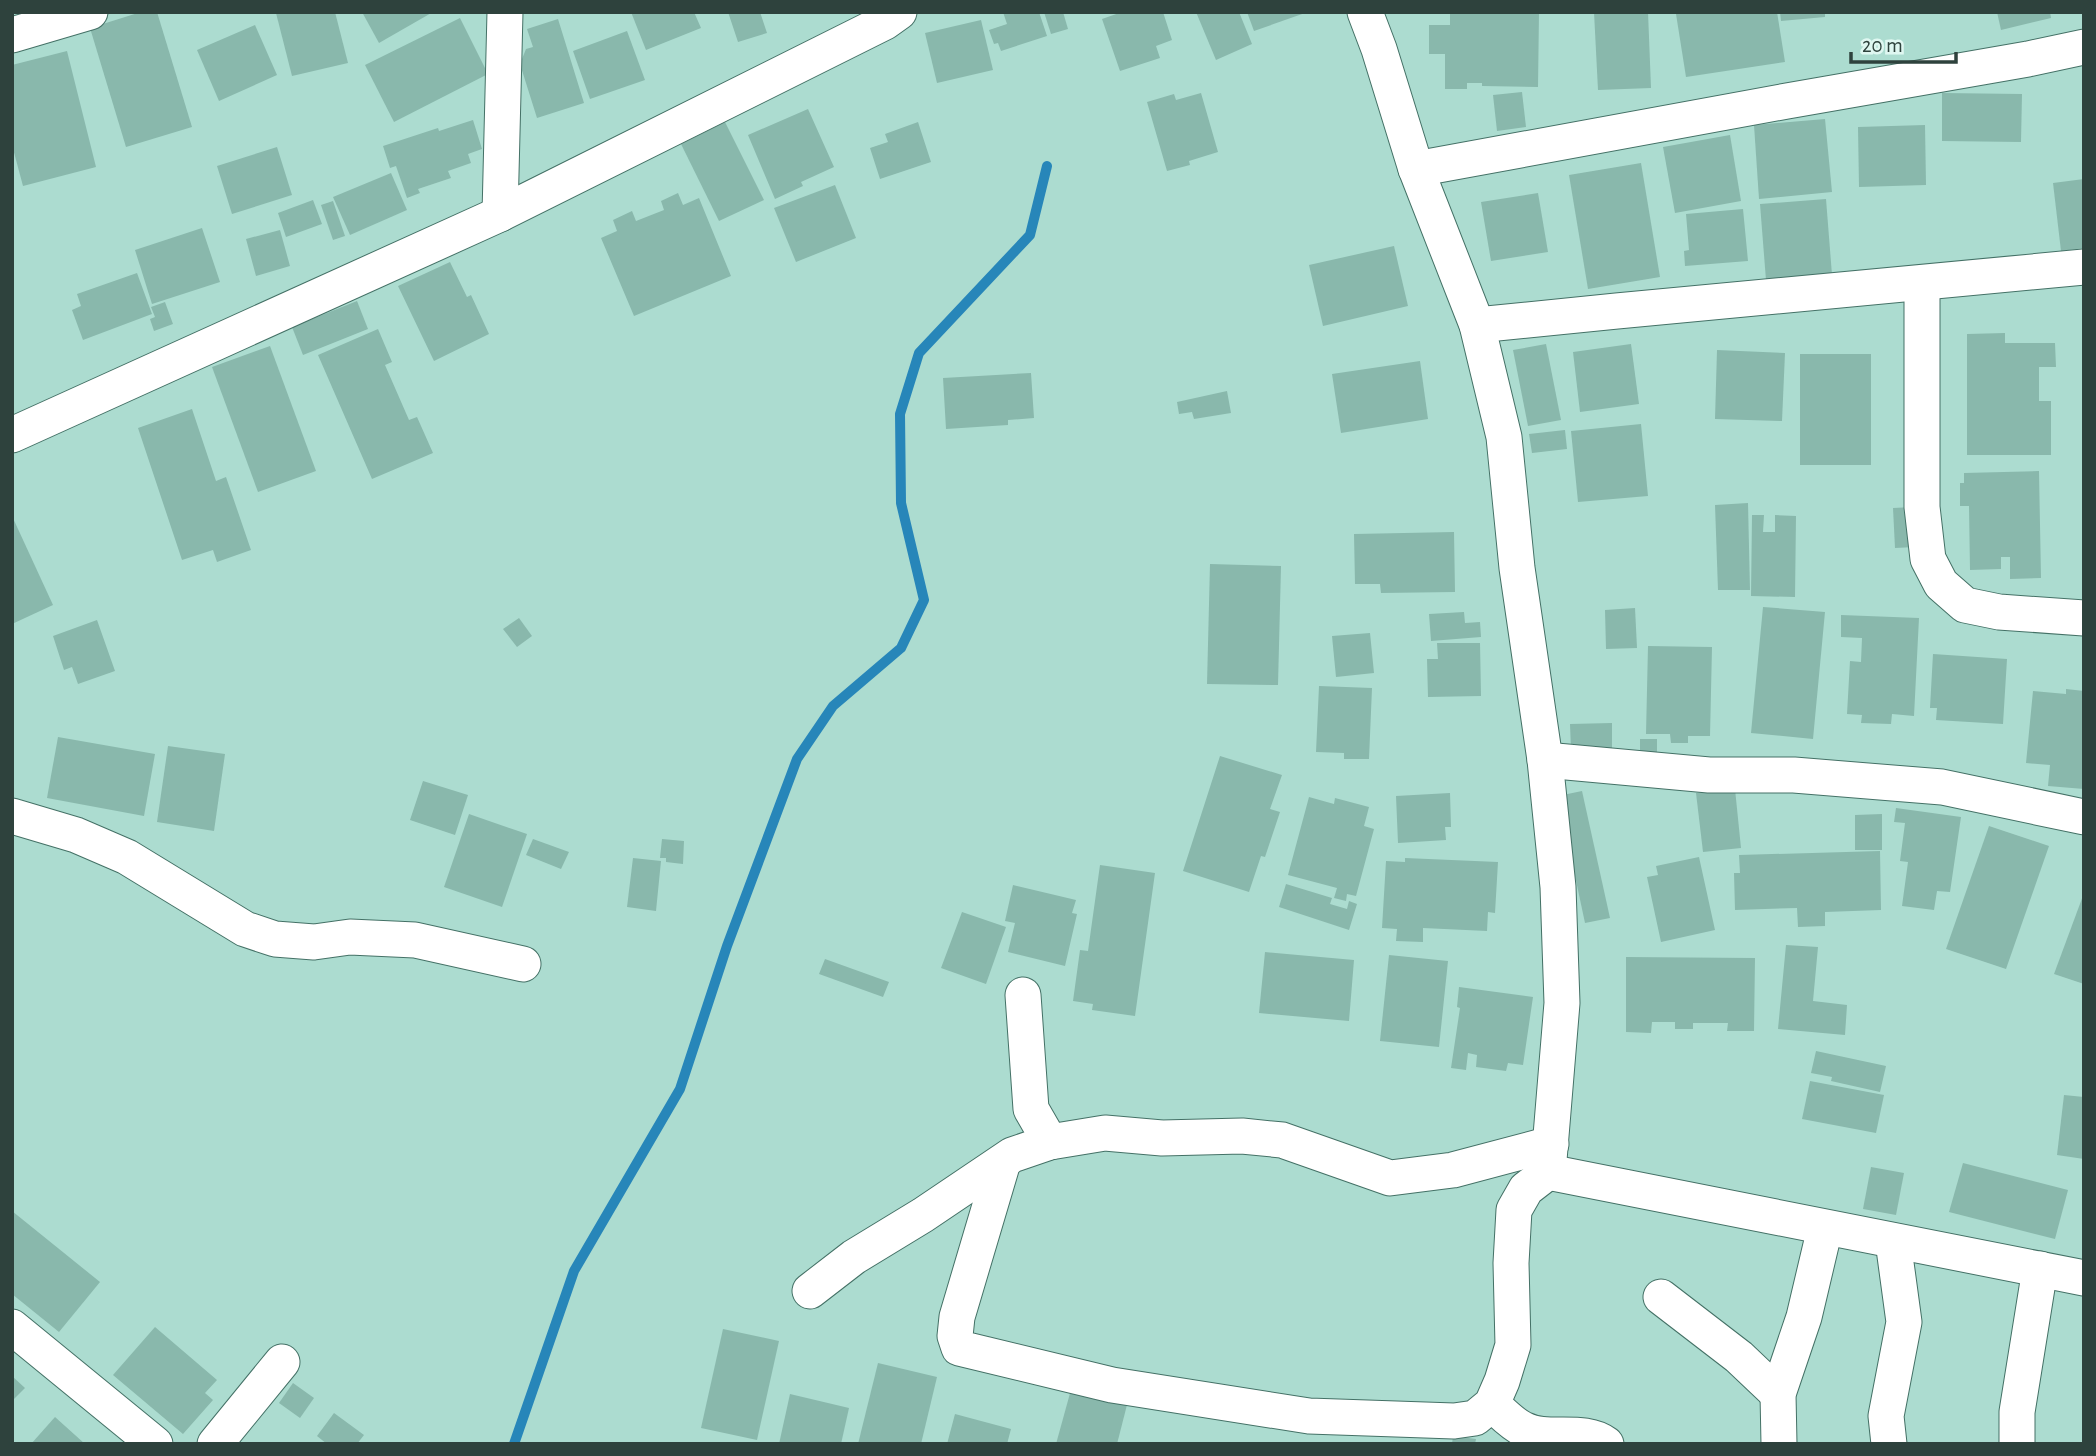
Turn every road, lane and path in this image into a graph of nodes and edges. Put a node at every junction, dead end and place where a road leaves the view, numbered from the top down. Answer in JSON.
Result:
{"nodes":[{"id":1,"x":90,"y":12,"type":"edge"},
{"id":2,"x":505,"y":12,"type":"edge"},
{"id":3,"x":899,"y":12,"type":"edge"},
{"id":4,"x":1365,"y":12,"type":"edge"},
{"id":5,"x":12,"y":35,"type":"edge"},
{"id":6,"x":2084,"y":47,"type":"edge"},
{"id":7,"x":1416,"y":170,"type":"junction"},
{"id":8,"x":500,"y":214,"type":"junction"},
{"id":9,"x":2084,"y":267,"type":"edge"},
{"id":10,"x":1922,"y":283,"type":"junction"},
{"id":11,"x":1476,"y":325,"type":"junction"},
{"id":12,"x":12,"y":435,"type":"edge"},
{"id":13,"x":2084,"y":618,"type":"edge"},
{"id":14,"x":1545,"y":760,"type":"junction"},
{"id":15,"x":12,"y":816,"type":"edge"},
{"id":16,"x":2084,"y":817,"type":"edge"},
{"id":17,"x":523,"y":964,"type":"dead end"},
{"id":18,"x":1023,"y":995,"type":"dead end"},
{"id":19,"x":1050,"y":1142,"type":"junction"},
{"id":20,"x":1550,"y":1158,"type":"junction"},
{"id":21,"x":1003,"y":1161,"type":"junction"},
{"id":22,"x":1825,"y":1228,"type":"junction"},
{"id":23,"x":1894,"y":1241,"type":"junction"},
{"id":24,"x":2040,"y":1269,"type":"junction"},
{"id":25,"x":2084,"y":1278,"type":"edge"},
{"id":26,"x":810,"y":1291,"type":"dead end"},
{"id":27,"x":1661,"y":1297,"type":"dead end"},
{"id":28,"x":12,"y":1327,"type":"edge"},
{"id":29,"x":282,"y":1362,"type":"dead end"},
{"id":30,"x":1778,"y":1394,"type":"junction"},
{"id":31,"x":1492,"y":1404,"type":"junction"},
{"id":32,"x":1342,"y":1430,"type":"edge"},
{"id":33,"x":155,"y":1444,"type":"edge"},
{"id":34,"x":215,"y":1444,"type":"edge"},
{"id":35,"x":1606,"y":1444,"type":"edge"},
{"id":36,"x":1779,"y":1444,"type":"edge"},
{"id":37,"x":1889,"y":1444,"type":"edge"},
{"id":38,"x":2017,"y":1444,"type":"edge"}],
"edges":[{"from":1,"to":5,"type":"street"},
{"from":2,"to":8,"type":"street"},
{"from":3,"to":8,"type":"street"},
{"from":4,"to":7,"type":"street"},
{"from":6,"to":7,"type":"street"},
{"from":7,"to":11,"type":"street"},
{"from":8,"to":12,"type":"street"},
{"from":9,"to":10,"type":"street"},
{"from":10,"to":11,"type":"street"},
{"from":10,"to":13,"type":"street"},
{"from":11,"to":14,"type":"street"},
{"from":14,"to":16,"type":"street"},
{"from":14,"to":20,"type":"street"},
{"from":15,"to":17,"type":"street"},
{"from":18,"to":19,"type":"street"},
{"from":19,"to":20,"type":"street"},
{"from":19,"to":21,"type":"street"},
{"from":20,"to":22,"type":"street"},
{"from":20,"to":31,"type":"street"},
{"from":21,"to":26,"type":"street"},
{"from":21,"to":32,"type":"street"},
{"from":22,"to":23,"type":"street"},
{"from":22,"to":30,"type":"street"},
{"from":23,"to":24,"type":"street"},
{"from":23,"to":37,"type":"street"},
{"from":24,"to":25,"type":"street"},
{"from":24,"to":38,"type":"street"},
{"from":27,"to":30,"type":"street"},
{"from":28,"to":33,"type":"street"},
{"from":29,"to":34,"type":"street"},
{"from":30,"to":36,"type":"street"},
{"from":31,"to":32,"type":"street"},
{"from":31,"to":35,"type":"street"}]}
